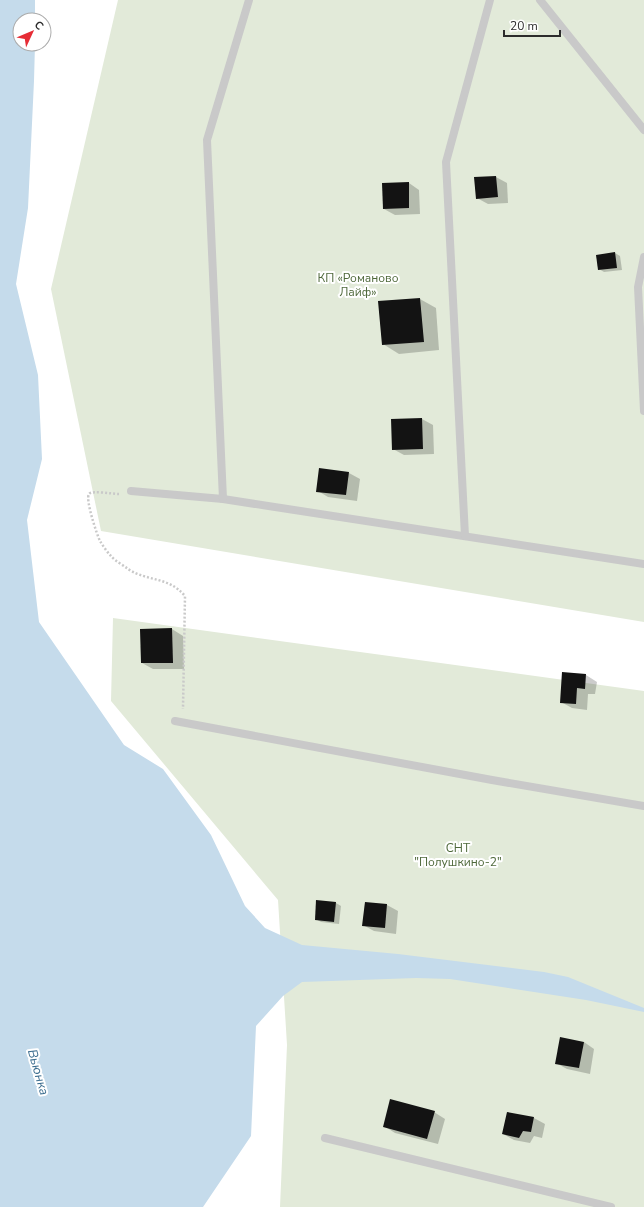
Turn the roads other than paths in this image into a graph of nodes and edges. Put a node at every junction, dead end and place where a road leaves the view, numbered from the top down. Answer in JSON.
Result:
{"nodes":[{"id":1,"x":248,"y":0,"type":"edge"},
{"id":2,"x":490,"y":0,"type":"edge"},
{"id":3,"x":540,"y":0,"type":"edge"},
{"id":4,"x":644,"y":130,"type":"edge"},
{"id":5,"x":644,"y":257,"type":"edge"},
{"id":6,"x":644,"y":411,"type":"edge"},
{"id":7,"x":130,"y":491,"type":"road end"},
{"id":8,"x":223,"y":499,"type":"junction"},
{"id":9,"x":465,"y":536,"type":"junction"},
{"id":10,"x":644,"y":564,"type":"edge"},
{"id":11,"x":174,"y":721,"type":"dead end"},
{"id":12,"x":644,"y":806,"type":"edge"},
{"id":13,"x":325,"y":1138,"type":"dead end"},
{"id":14,"x":611,"y":1207,"type":"edge"}],
"edges":[{"from":1,"to":8,"type":"lane"},
{"from":2,"to":9,"type":"lane"},
{"from":3,"to":4,"type":"lane"},
{"from":5,"to":6,"type":"lane"},
{"from":7,"to":8,"type":"lane"},
{"from":8,"to":9,"type":"lane"},
{"from":9,"to":10,"type":"lane"},
{"from":11,"to":12,"type":"lane"},
{"from":13,"to":14,"type":"lane"}]}
